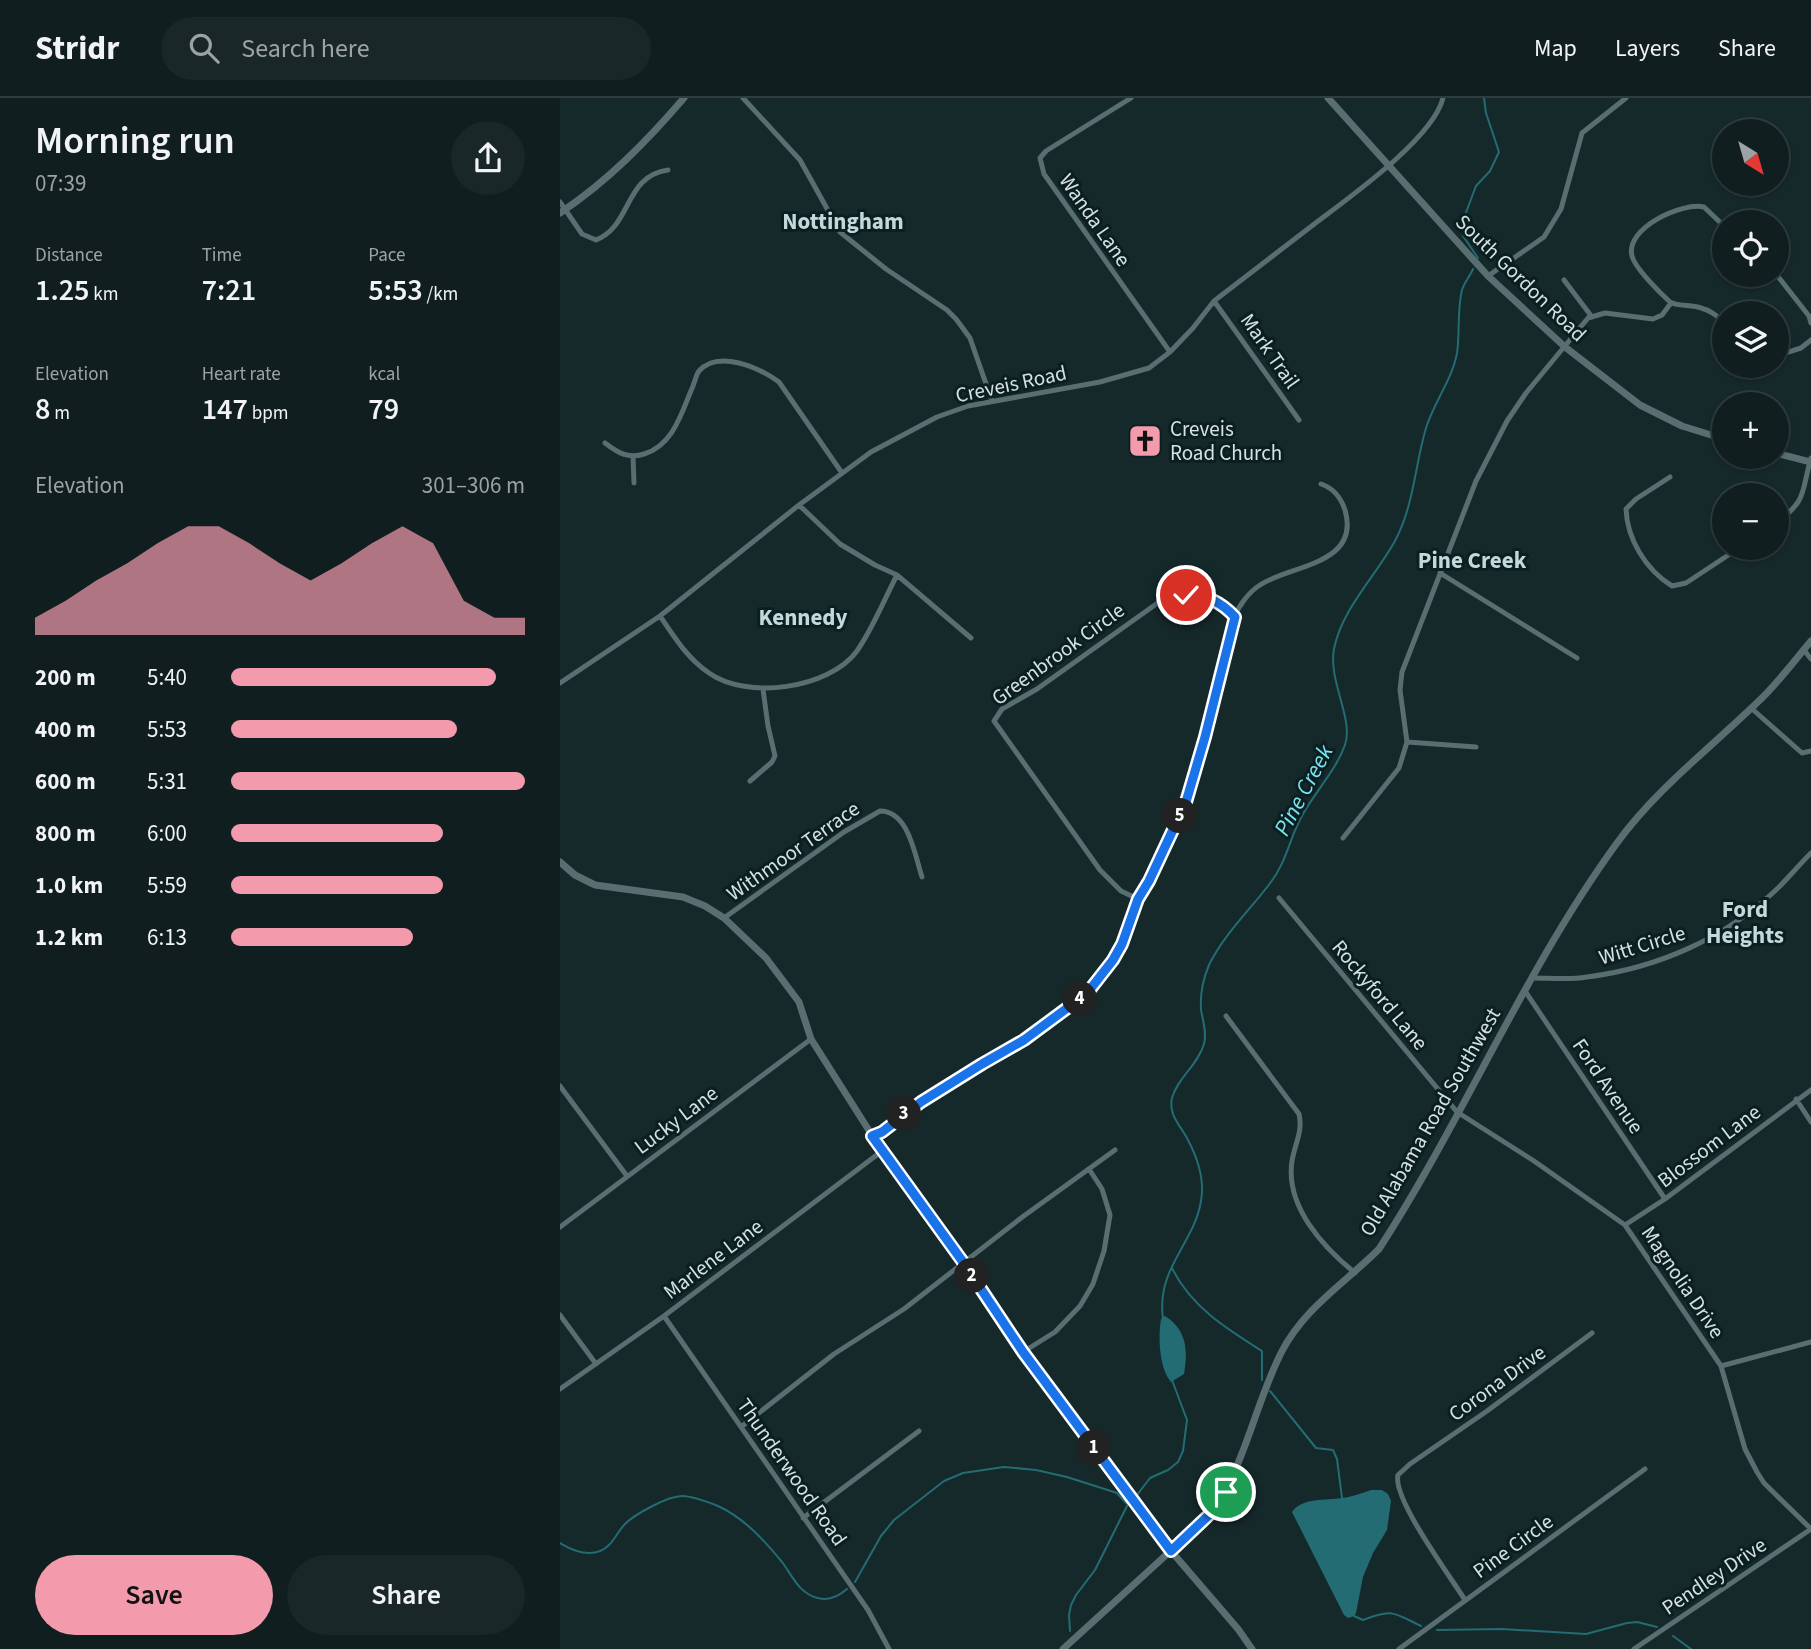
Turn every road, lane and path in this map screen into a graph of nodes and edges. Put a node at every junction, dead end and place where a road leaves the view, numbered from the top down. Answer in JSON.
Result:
{"nodes":[{"id":1,"x":684,"y":98,"type":"edge"},
{"id":2,"x":743,"y":98,"type":"edge"},
{"id":3,"x":1131,"y":98,"type":"edge"},
{"id":4,"x":1328,"y":98,"type":"edge"},
{"id":5,"x":1443,"y":98,"type":"edge"},
{"id":6,"x":1626,"y":98,"type":"edge"},
{"id":7,"x":1388,"y":167,"type":"junction"},
{"id":8,"x":668,"y":170,"type":"dead end"},
{"id":9,"x":560,"y":202,"type":"edge"},
{"id":10,"x":563,"y":211,"type":"edge"},
{"id":11,"x":1712,"y":215,"type":"edge"},
{"id":12,"x":1488,"y":276,"type":"junction"},
{"id":13,"x":1564,"y":280,"type":"dead end"},
{"id":14,"x":1786,"y":287,"type":"edge"},
{"id":15,"x":1214,"y":301,"type":"junction"},
{"id":16,"x":1671,"y":303,"type":"junction"},
{"id":17,"x":1712,"y":314,"type":"edge"},
{"id":18,"x":1592,"y":317,"type":"junction"},
{"id":19,"x":1811,"y":323,"type":"edge"},
{"id":20,"x":1810,"y":344,"type":"edge"},
{"id":21,"x":1565,"y":347,"type":"junction"},
{"id":22,"x":1789,"y":351,"type":"edge"},
{"id":23,"x":1170,"y":352,"type":"junction"},
{"id":24,"x":992,"y":401,"type":"junction"},
{"id":25,"x":1299,"y":420,"type":"dead end"},
{"id":26,"x":1712,"y":435,"type":"edge"},
{"id":27,"x":605,"y":443,"type":"dead end"},
{"id":28,"x":1789,"y":456,"type":"edge"},
{"id":29,"x":633,"y":457,"type":"junction"},
{"id":30,"x":1811,"y":461,"type":"edge"},
{"id":31,"x":842,"y":473,"type":"junction"},
{"id":32,"x":1670,"y":477,"type":"dead end"},
{"id":33,"x":635,"y":483,"type":"dead end"},
{"id":34,"x":1321,"y":484,"type":"dead end"},
{"id":35,"x":799,"y":505,"type":"junction"},
{"id":36,"x":1789,"y":514,"type":"edge"},
{"id":37,"x":1721,"y":560,"type":"edge"},
{"id":38,"x":1440,"y":573,"type":"junction"},
{"id":39,"x":897,"y":575,"type":"junction"},
{"id":40,"x":660,"y":616,"type":"junction"},
{"id":41,"x":1235,"y":617,"type":"junction"},
{"id":42,"x":971,"y":638,"type":"dead end"},
{"id":43,"x":1811,"y":641,"type":"edge"},
{"id":44,"x":1804,"y":650,"type":"junction"},
{"id":45,"x":1577,"y":658,"type":"dead end"},
{"id":46,"x":1811,"y":659,"type":"edge"},
{"id":47,"x":560,"y":683,"type":"edge"},
{"id":48,"x":763,"y":689,"type":"junction"},
{"id":49,"x":1751,"y":708,"type":"junction"},
{"id":50,"x":1407,"y":742,"type":"junction"},
{"id":51,"x":1476,"y":747,"type":"dead end"},
{"id":52,"x":1811,"y":751,"type":"edge"},
{"id":53,"x":750,"y":781,"type":"dead end"},
{"id":54,"x":1343,"y":838,"type":"dead end"},
{"id":55,"x":1811,"y":853,"type":"edge"},
{"id":56,"x":560,"y":862,"type":"edge"},
{"id":57,"x":922,"y":877,"type":"dead end"},
{"id":58,"x":1279,"y":898,"type":"dead end"},
{"id":59,"x":1138,"y":899,"type":"junction"},
{"id":60,"x":724,"y":918,"type":"junction"},
{"id":61,"x":1533,"y":978,"type":"junction"},
{"id":62,"x":1525,"y":991,"type":"junction"},
{"id":63,"x":1226,"y":1016,"type":"dead end"},
{"id":64,"x":811,"y":1039,"type":"junction"},
{"id":65,"x":560,"y":1086,"type":"edge"},
{"id":66,"x":1811,"y":1090,"type":"edge"},
{"id":67,"x":1796,"y":1099,"type":"junction"},
{"id":68,"x":1457,"y":1112,"type":"junction"},
{"id":69,"x":1811,"y":1122,"type":"edge"},
{"id":70,"x":872,"y":1136,"type":"junction"},
{"id":71,"x":1115,"y":1150,"type":"dead end"},
{"id":72,"x":882,"y":1151,"type":"junction"},
{"id":73,"x":1089,"y":1169,"type":"junction"},
{"id":74,"x":627,"y":1176,"type":"junction"},
{"id":75,"x":1665,"y":1199,"type":"junction"},
{"id":76,"x":1625,"y":1225,"type":"junction"},
{"id":77,"x":560,"y":1227,"type":"edge"},
{"id":78,"x":963,"y":1262,"type":"junction"},
{"id":79,"x":1355,"y":1273,"type":"junction"},
{"id":80,"x":560,"y":1315,"type":"edge"},
{"id":81,"x":664,"y":1316,"type":"junction"},
{"id":82,"x":1592,"y":1333,"type":"dead end"},
{"id":83,"x":1811,"y":1342,"type":"edge"},
{"id":84,"x":1023,"y":1352,"type":"junction"},
{"id":85,"x":596,"y":1364,"type":"junction"},
{"id":86,"x":1721,"y":1366,"type":"junction"},
{"id":87,"x":560,"y":1390,"type":"edge"},
{"id":88,"x":741,"y":1427,"type":"junction"},
{"id":89,"x":919,"y":1431,"type":"dead end"},
{"id":90,"x":1645,"y":1469,"type":"dead end"},
{"id":91,"x":803,"y":1518,"type":"junction"},
{"id":92,"x":1811,"y":1529,"type":"edge"},
{"id":93,"x":1171,"y":1551,"type":"junction"},
{"id":94,"x":1465,"y":1600,"type":"junction"},
{"id":95,"x":889,"y":1649,"type":"edge"},
{"id":96,"x":1063,"y":1649,"type":"edge"},
{"id":97,"x":1252,"y":1649,"type":"edge"},
{"id":98,"x":1399,"y":1649,"type":"edge"},
{"id":99,"x":1634,"y":1649,"type":"edge"}],
"edges":[{"from":1,"to":10,"type":"street"},
{"from":2,"to":24,"type":"street"},
{"from":3,"to":23,"type":"street","name":"Wanda Lane"},
{"from":4,"to":7,"type":"street","name":"South Gordon Road"},
{"from":5,"to":7,"type":"street","name":"Creveis Road"},
{"from":6,"to":12,"type":"street"},
{"from":7,"to":12,"type":"street","name":"South Gordon Road"},
{"from":7,"to":15,"type":"street","name":"Creveis Road"},
{"from":8,"to":10,"type":"street"},
{"from":9,"to":10,"type":"street"},
{"from":11,"to":16,"type":"street"},
{"from":12,"to":21,"type":"street","name":"South Gordon Road"},
{"from":13,"to":18,"type":"street"},
{"from":14,"to":19,"type":"street"},
{"from":15,"to":23,"type":"street","name":"Creveis Road"},
{"from":15,"to":25,"type":"street","name":"Mark Trail"},
{"from":16,"to":17,"type":"street"},
{"from":16,"to":18,"type":"street"},
{"from":18,"to":21,"type":"street"},
{"from":20,"to":22,"type":"street"},
{"from":21,"to":26,"type":"street","name":"South Gordon Road"},
{"from":21,"to":38,"type":"street"},
{"from":23,"to":24,"type":"street","name":"Creveis Road"},
{"from":24,"to":31,"type":"street","name":"Creveis Road"},
{"from":27,"to":29,"type":"street"},
{"from":28,"to":30,"type":"street"},
{"from":29,"to":31,"type":"street"},
{"from":29,"to":33,"type":"street"},
{"from":30,"to":36,"type":"street"},
{"from":31,"to":35,"type":"street","name":"Creveis Road"},
{"from":32,"to":37,"type":"street"},
{"from":34,"to":41,"type":"street"},
{"from":35,"to":39,"type":"street"},
{"from":35,"to":40,"type":"street","name":"Creveis Road"},
{"from":38,"to":45,"type":"street"},
{"from":38,"to":50,"type":"street"},
{"from":39,"to":42,"type":"street"},
{"from":39,"to":48,"type":"street"},
{"from":40,"to":47,"type":"street","name":"Creveis Road"},
{"from":40,"to":48,"type":"street"},
{"from":41,"to":59,"type":"street"},
{"from":41,"to":59,"type":"street","name":"Greenbrook Circle"},
{"from":43,"to":44,"type":"street","name":"Old Alabama Road Southwest"},
{"from":44,"to":46,"type":"street"},
{"from":44,"to":49,"type":"street","name":"Old Alabama Road Southwest"},
{"from":48,"to":53,"type":"street"},
{"from":49,"to":52,"type":"street"},
{"from":49,"to":61,"type":"street","name":"Old Alabama Road Southwest"},
{"from":50,"to":51,"type":"street"},
{"from":50,"to":54,"type":"street"},
{"from":55,"to":61,"type":"street","name":"Witt Circle"},
{"from":56,"to":60,"type":"street"},
{"from":57,"to":60,"type":"street","name":"Withmoor Terrace"},
{"from":58,"to":68,"type":"street","name":"Rockyford Lane"},
{"from":59,"to":70,"type":"street"},
{"from":60,"to":64,"type":"street"},
{"from":61,"to":62,"type":"street","name":"Old Alabama Road Southwest"},
{"from":62,"to":68,"type":"street","name":"Old Alabama Road Southwest"},
{"from":62,"to":75,"type":"street","name":"Ford Avenue"},
{"from":63,"to":79,"type":"street"},
{"from":64,"to":70,"type":"street"},
{"from":64,"to":74,"type":"street","name":"Lucky Lane"},
{"from":65,"to":74,"type":"street"},
{"from":66,"to":67,"type":"street","name":"Blossom Lane"},
{"from":67,"to":69,"type":"street"},
{"from":67,"to":75,"type":"street","name":"Blossom Lane"},
{"from":68,"to":76,"type":"street","name":"Magnolia Drive"},
{"from":68,"to":79,"type":"street","name":"Old Alabama Road Southwest"},
{"from":70,"to":72,"type":"street"},
{"from":71,"to":73,"type":"street"},
{"from":72,"to":78,"type":"street"},
{"from":72,"to":81,"type":"street","name":"Marlene Lane"},
{"from":73,"to":78,"type":"street"},
{"from":73,"to":84,"type":"street"},
{"from":74,"to":77,"type":"street","name":"Lucky Lane"},
{"from":75,"to":76,"type":"street","name":"Blossom Lane"},
{"from":76,"to":86,"type":"street","name":"Magnolia Drive"},
{"from":78,"to":84,"type":"street"},
{"from":78,"to":88,"type":"street"},
{"from":79,"to":93,"type":"street","name":"Old Alabama Road Southwest"},
{"from":80,"to":85,"type":"street"},
{"from":81,"to":85,"type":"street","name":"Marlene Lane"},
{"from":81,"to":88,"type":"street","name":"Thunderwood Road"},
{"from":82,"to":94,"type":"street","name":"Corona Drive"},
{"from":83,"to":86,"type":"street"},
{"from":84,"to":93,"type":"street"},
{"from":85,"to":87,"type":"street","name":"Marlene Lane"},
{"from":86,"to":92,"type":"street","name":"Magnolia Drive"},
{"from":88,"to":91,"type":"street","name":"Thunderwood Road"},
{"from":89,"to":91,"type":"street"},
{"from":90,"to":94,"type":"street","name":"Pine Circle"},
{"from":91,"to":95,"type":"street","name":"Thunderwood Road"},
{"from":92,"to":99,"type":"street","name":"Pendley Drive"},
{"from":93,"to":96,"type":"street","name":"Old Alabama Road Southwest"},
{"from":93,"to":97,"type":"street"},
{"from":94,"to":98,"type":"street","name":"Pine Circle"}]}
